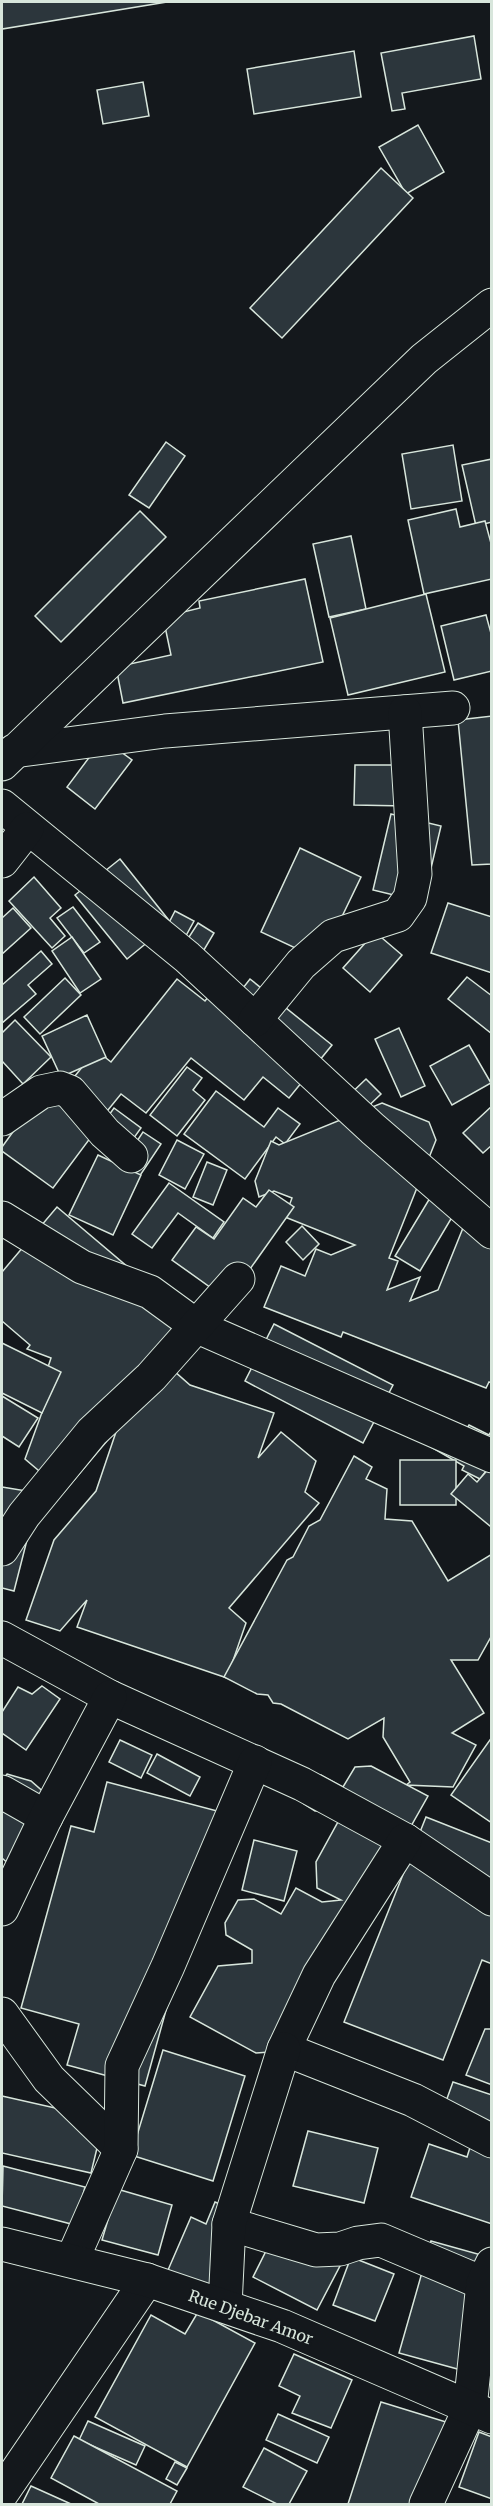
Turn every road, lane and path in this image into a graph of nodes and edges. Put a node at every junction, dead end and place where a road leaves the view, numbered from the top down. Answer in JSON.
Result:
{"nodes":[{"id":1,"x":492,"y":305,"type":"edge"},
{"id":2,"x":453,"y":708,"type":"dead end"},
{"id":3,"x":405,"y":712,"type":"junction"},
{"id":4,"x":8,"y":758,"type":"edge"},
{"id":5,"x":2,"y":806,"type":"edge"},
{"id":6,"x":27,"y":829,"type":"junction"},
{"id":7,"x":2,"y":861,"type":"edge"},
{"id":8,"x":255,"y":1020,"type":"junction"},
{"id":9,"x":2,"y":1119,"type":"edge"},
{"id":10,"x":131,"y":1156,"type":"dead end"},
{"id":11,"x":2,"y":1218,"type":"edge"},
{"id":12,"x":492,"y":1232,"type":"edge"},
{"id":13,"x":238,"y":1279,"type":"dead end"},
{"id":14,"x":198,"y":1327,"type":"junction"},
{"id":15,"x":492,"y":1456,"type":"edge"},
{"id":16,"x":13,"y":1508,"type":"edge"},
{"id":17,"x":2,"y":1549,"type":"edge"},
{"id":18,"x":2,"y":1638,"type":"edge"},
{"id":19,"x":110,"y":1697,"type":"junction"},
{"id":20,"x":255,"y":1762,"type":"junction"},
{"id":21,"x":2,"y":1792,"type":"edge"},
{"id":22,"x":46,"y":1817,"type":"junction"},
{"id":23,"x":405,"y":1840,"type":"junction"},
{"id":24,"x":492,"y":1899,"type":"edge"},
{"id":25,"x":2,"y":1909,"type":"edge"},
{"id":26,"x":2,"y":2014,"type":"edge"},
{"id":27,"x":284,"y":2049,"type":"junction"},
{"id":28,"x":492,"y":2141,"type":"edge"},
{"id":29,"x":121,"y":2149,"type":"junction"},
{"id":30,"x":229,"y":2224,"type":"junction"},
{"id":31,"x":2,"y":2244,"type":"edge"},
{"id":32,"x":72,"y":2259,"type":"junction"},
{"id":33,"x":489,"y":2278,"type":"edge"},
{"id":34,"x":147,"y":2280,"type":"junction"},
{"id":35,"x":225,"y":2306,"type":"junction"},
{"id":36,"x":481,"y":2412,"type":"edge"},
{"id":37,"x":2,"y":2493,"type":"edge"},
{"id":38,"x":426,"y":2505,"type":"edge"}],
"edges":[{"from":1,"to":4,"type":"street"},
{"from":2,"to":3,"type":"street"},
{"from":3,"to":4,"type":"street"},
{"from":3,"to":8,"type":"street"},
{"from":5,"to":6,"type":"street"},
{"from":6,"to":7,"type":"street"},
{"from":6,"to":8,"type":"street"},
{"from":8,"to":12,"type":"street"},
{"from":9,"to":10,"type":"street"},
{"from":11,"to":14,"type":"street"},
{"from":13,"to":14,"type":"street"},
{"from":14,"to":15,"type":"street"},
{"from":14,"to":16,"type":"street"},
{"from":16,"to":17,"type":"street"},
{"from":18,"to":19,"type":"street"},
{"from":19,"to":20,"type":"street"},
{"from":19,"to":22,"type":"street"},
{"from":20,"to":23,"type":"street"},
{"from":20,"to":29,"type":"street"},
{"from":21,"to":22,"type":"street"},
{"from":22,"to":25,"type":"street"},
{"from":23,"to":24,"type":"street"},
{"from":23,"to":27,"type":"street"},
{"from":26,"to":29,"type":"street"},
{"from":27,"to":28,"type":"street"},
{"from":27,"to":30,"type":"street"},
{"from":29,"to":32,"type":"street"},
{"from":30,"to":33,"type":"street"},
{"from":30,"to":35,"type":"street"},
{"from":31,"to":32,"type":"street","name":"Rue Djebar Amor"},
{"from":32,"to":34,"type":"street","name":"Rue Djebar Amor"},
{"from":33,"to":36,"type":"street"},
{"from":34,"to":35,"type":"street","name":"Rue Djebar Amor"},
{"from":34,"to":37,"type":"street"},
{"from":35,"to":36,"type":"street","name":"Rue Djebar Amor"},
{"from":36,"to":38,"type":"street"}]}
